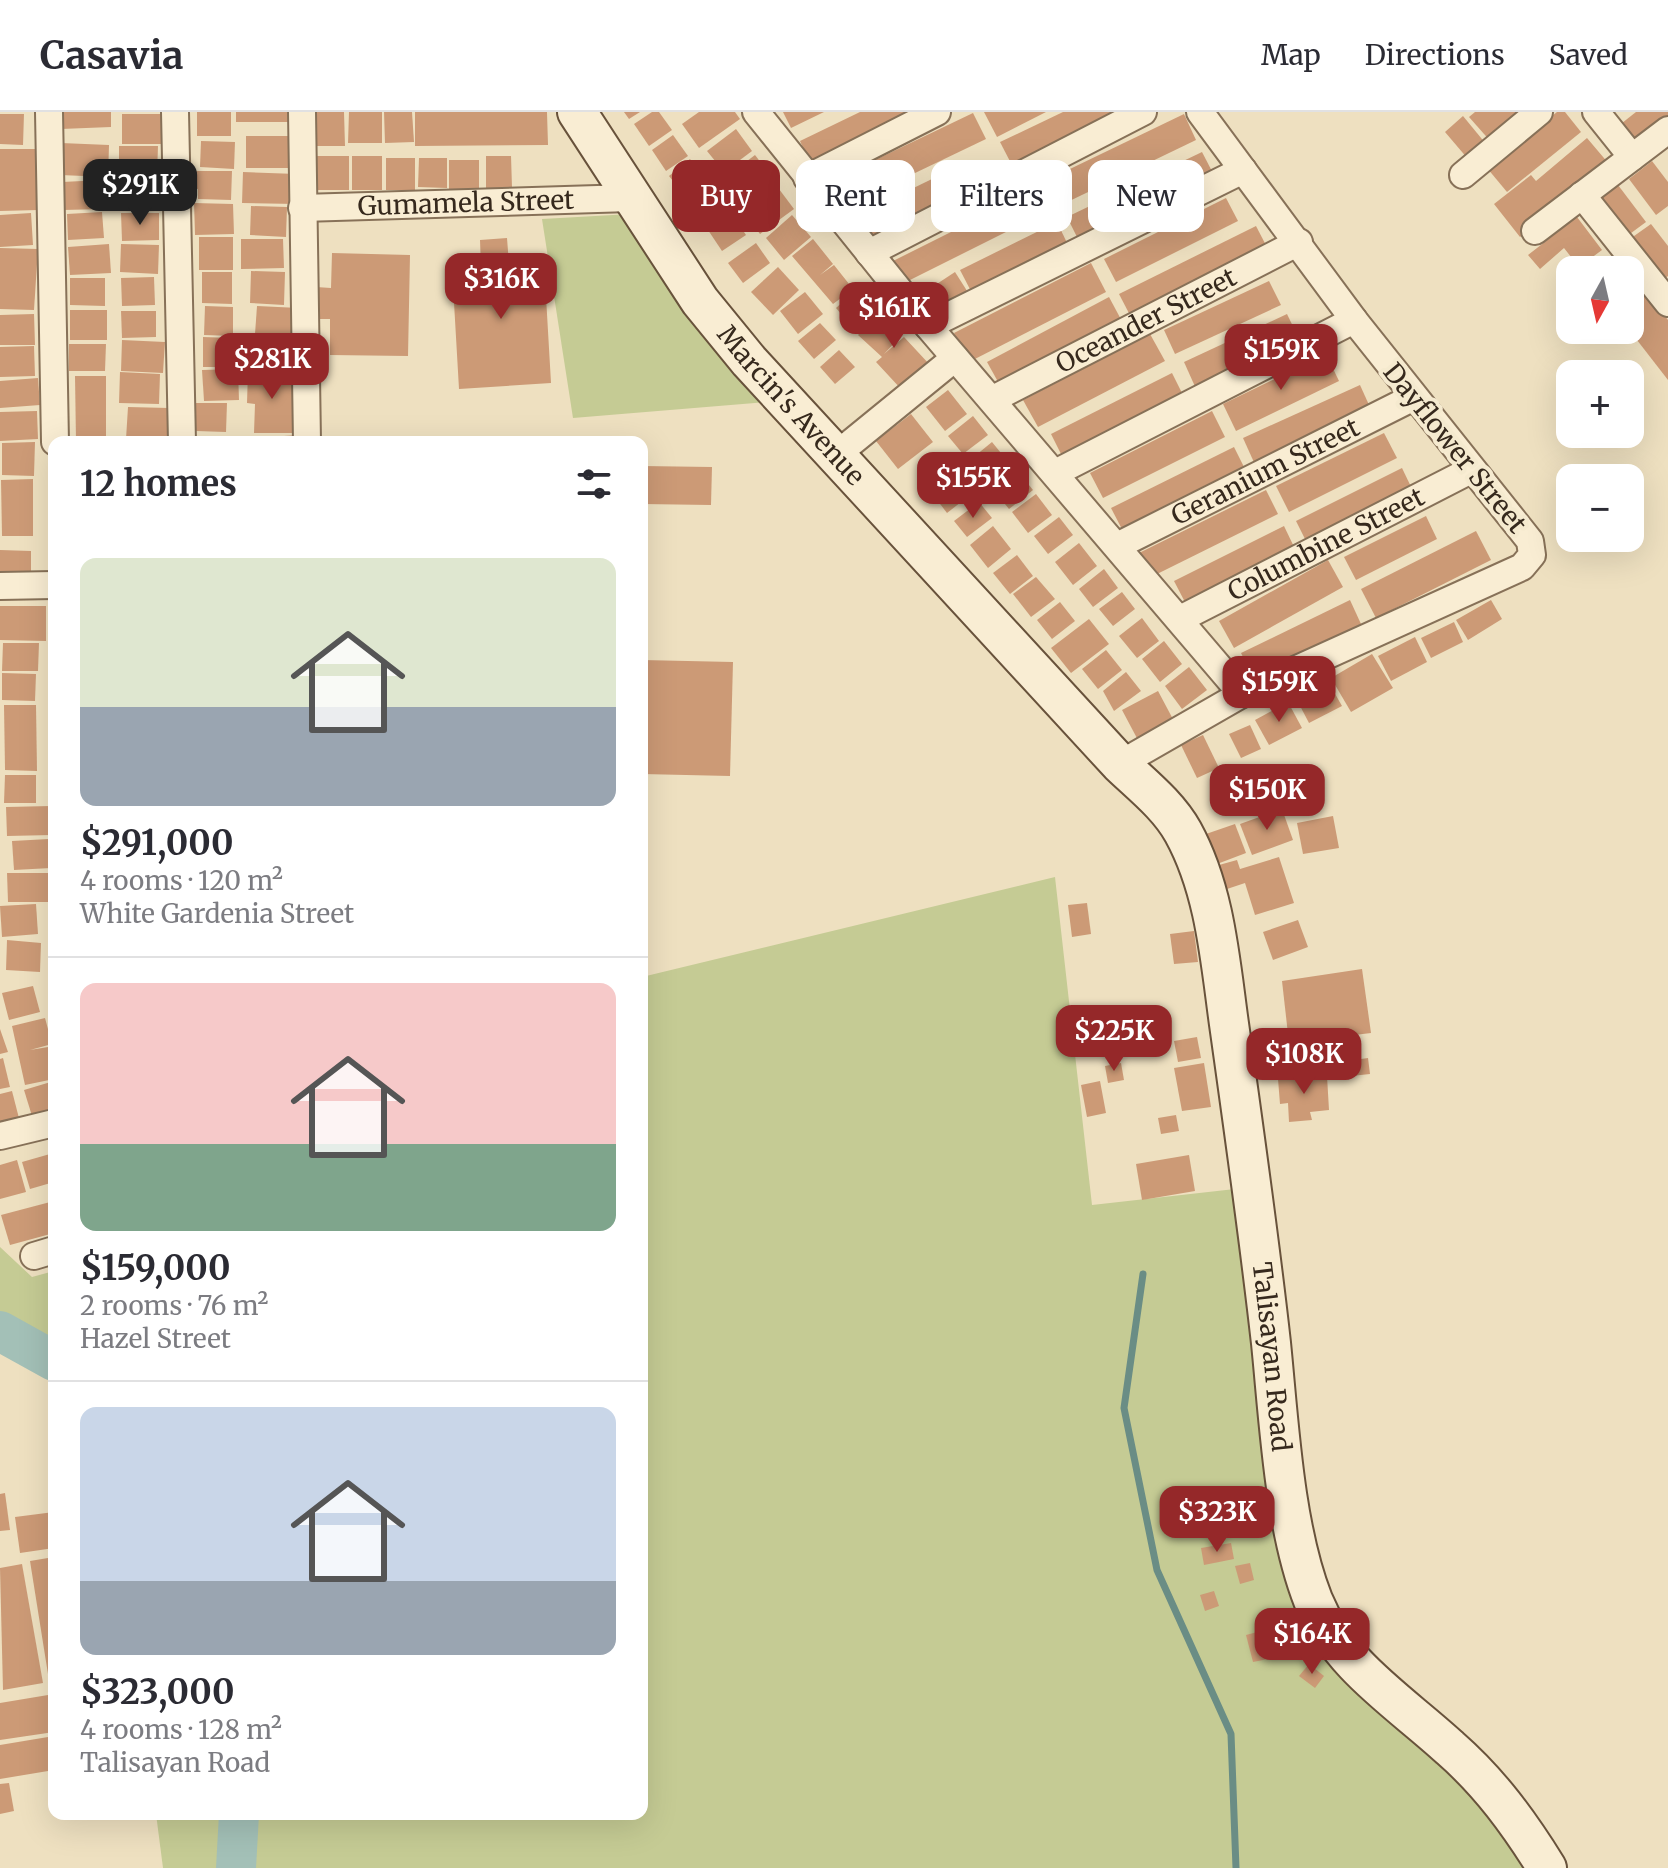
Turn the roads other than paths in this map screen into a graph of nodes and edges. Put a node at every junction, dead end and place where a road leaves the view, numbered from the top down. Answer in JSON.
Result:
{"nodes":[{"id":1,"x":49,"y":112,"type":"edge"},
{"id":2,"x":175,"y":112,"type":"edge"},
{"id":3,"x":302,"y":112,"type":"edge"},
{"id":4,"x":577,"y":112,"type":"edge"},
{"id":5,"x":756,"y":112,"type":"edge"},
{"id":6,"x":937,"y":112,"type":"edge"},
{"id":7,"x":1143,"y":112,"type":"edge"},
{"id":8,"x":1200,"y":112,"type":"edge"},
{"id":9,"x":1539,"y":112,"type":"edge"},
{"id":10,"x":1596,"y":112,"type":"edge"},
{"id":11,"x":1663,"y":143,"type":"edge"},
{"id":12,"x":1632,"y":157,"type":"junction"},
{"id":13,"x":842,"y":160,"type":"edge"},
{"id":14,"x":796,"y":164,"type":"edge"},
{"id":15,"x":1243,"y":170,"type":"junction"},
{"id":16,"x":1463,"y":175,"type":"dead end"},
{"id":17,"x":1582,"y":195,"type":"junction"},
{"id":18,"x":630,"y":198,"type":"junction"},
{"id":19,"x":302,"y":208,"type":"junction"},
{"id":20,"x":1535,"y":231,"type":"dead end"},
{"id":21,"x":852,"y":232,"type":"edge"},
{"id":22,"x":1299,"y":242,"type":"junction"},
{"id":23,"x":869,"y":253,"type":"junction"},
{"id":24,"x":1668,"y":303,"type":"edge"},
{"id":25,"x":1354,"y":320,"type":"junction"},
{"id":26,"x":928,"y":326,"type":"junction"},
{"id":27,"x":955,"y":358,"type":"junction"},
{"id":28,"x":1414,"y":397,"type":"junction"},
{"id":29,"x":993,"y":399,"type":"junction"},
{"id":30,"x":55,"y":436,"type":"edge"},
{"id":31,"x":182,"y":436,"type":"edge"},
{"id":32,"x":307,"y":436,"type":"edge"},
{"id":33,"x":836,"y":455,"type":"junction"},
{"id":34,"x":1471,"y":470,"type":"junction"},
{"id":35,"x":1055,"y":473,"type":"junction"},
{"id":36,"x":1117,"y":546,"type":"junction"},
{"id":37,"x":48,"y":585,"type":"edge"},
{"id":38,"x":0,"y":586,"type":"edge"},
{"id":39,"x":1180,"y":619,"type":"junction"},
{"id":40,"x":1242,"y":694,"type":"junction"},
{"id":41,"x":1120,"y":764,"type":"junction"},
{"id":42,"x":1171,"y":813,"type":"joint"},
{"id":43,"x":48,"y":1124,"type":"edge"},
{"id":44,"x":0,"y":1136,"type":"edge"},
{"id":45,"x":1547,"y":1868,"type":"edge"}],
"edges":[{"from":1,"to":30,"type":"street"},
{"from":2,"to":31,"type":"street"},
{"from":3,"to":19,"type":"street"},
{"from":4,"to":18,"type":"main road","name":"Marcin's Avenue"},
{"from":5,"to":14,"type":"street"},
{"from":6,"to":13,"type":"street"},
{"from":7,"to":23,"type":"street"},
{"from":8,"to":15,"type":"street","name":"Dayflower Street"},
{"from":9,"to":16,"type":"street"},
{"from":10,"to":12,"type":"street"},
{"from":11,"to":12,"type":"street"},
{"from":12,"to":17,"type":"street"},
{"from":15,"to":22,"type":"street","name":"Dayflower Street"},
{"from":15,"to":26,"type":"street"},
{"from":17,"to":20,"type":"street"},
{"from":17,"to":24,"type":"street"},
{"from":18,"to":19,"type":"street","name":"Gumamela Street"},
{"from":18,"to":33,"type":"main road","name":"Marcin's Avenue"},
{"from":19,"to":32,"type":"street"},
{"from":21,"to":23,"type":"street"},
{"from":22,"to":25,"type":"street","name":"Dayflower Street"},
{"from":22,"to":29,"type":"street","name":"Oceander Street"},
{"from":23,"to":26,"type":"street"},
{"from":25,"to":28,"type":"street","name":"Dayflower Street"},
{"from":25,"to":35,"type":"street"},
{"from":26,"to":27,"type":"street"},
{"from":27,"to":29,"type":"street"},
{"from":27,"to":33,"type":"street"},
{"from":28,"to":34,"type":"street","name":"Dayflower Street"},
{"from":28,"to":36,"type":"street","name":"Geranium Street"},
{"from":29,"to":35,"type":"street"},
{"from":33,"to":41,"type":"main road","name":"Marcin's Avenue"},
{"from":34,"to":39,"type":"street","name":"Columbine Street"},
{"from":34,"to":40,"type":"street","name":"Dayflower Street"},
{"from":35,"to":36,"type":"street"},
{"from":36,"to":39,"type":"street"},
{"from":37,"to":38,"type":"street"},
{"from":39,"to":40,"type":"street"},
{"from":40,"to":41,"type":"street"},
{"from":41,"to":42,"type":"main road","name":"Marcin's Avenue"},
{"from":42,"to":45,"type":"main road","name":"Talisayan Road"},
{"from":43,"to":44,"type":"street"}]}
